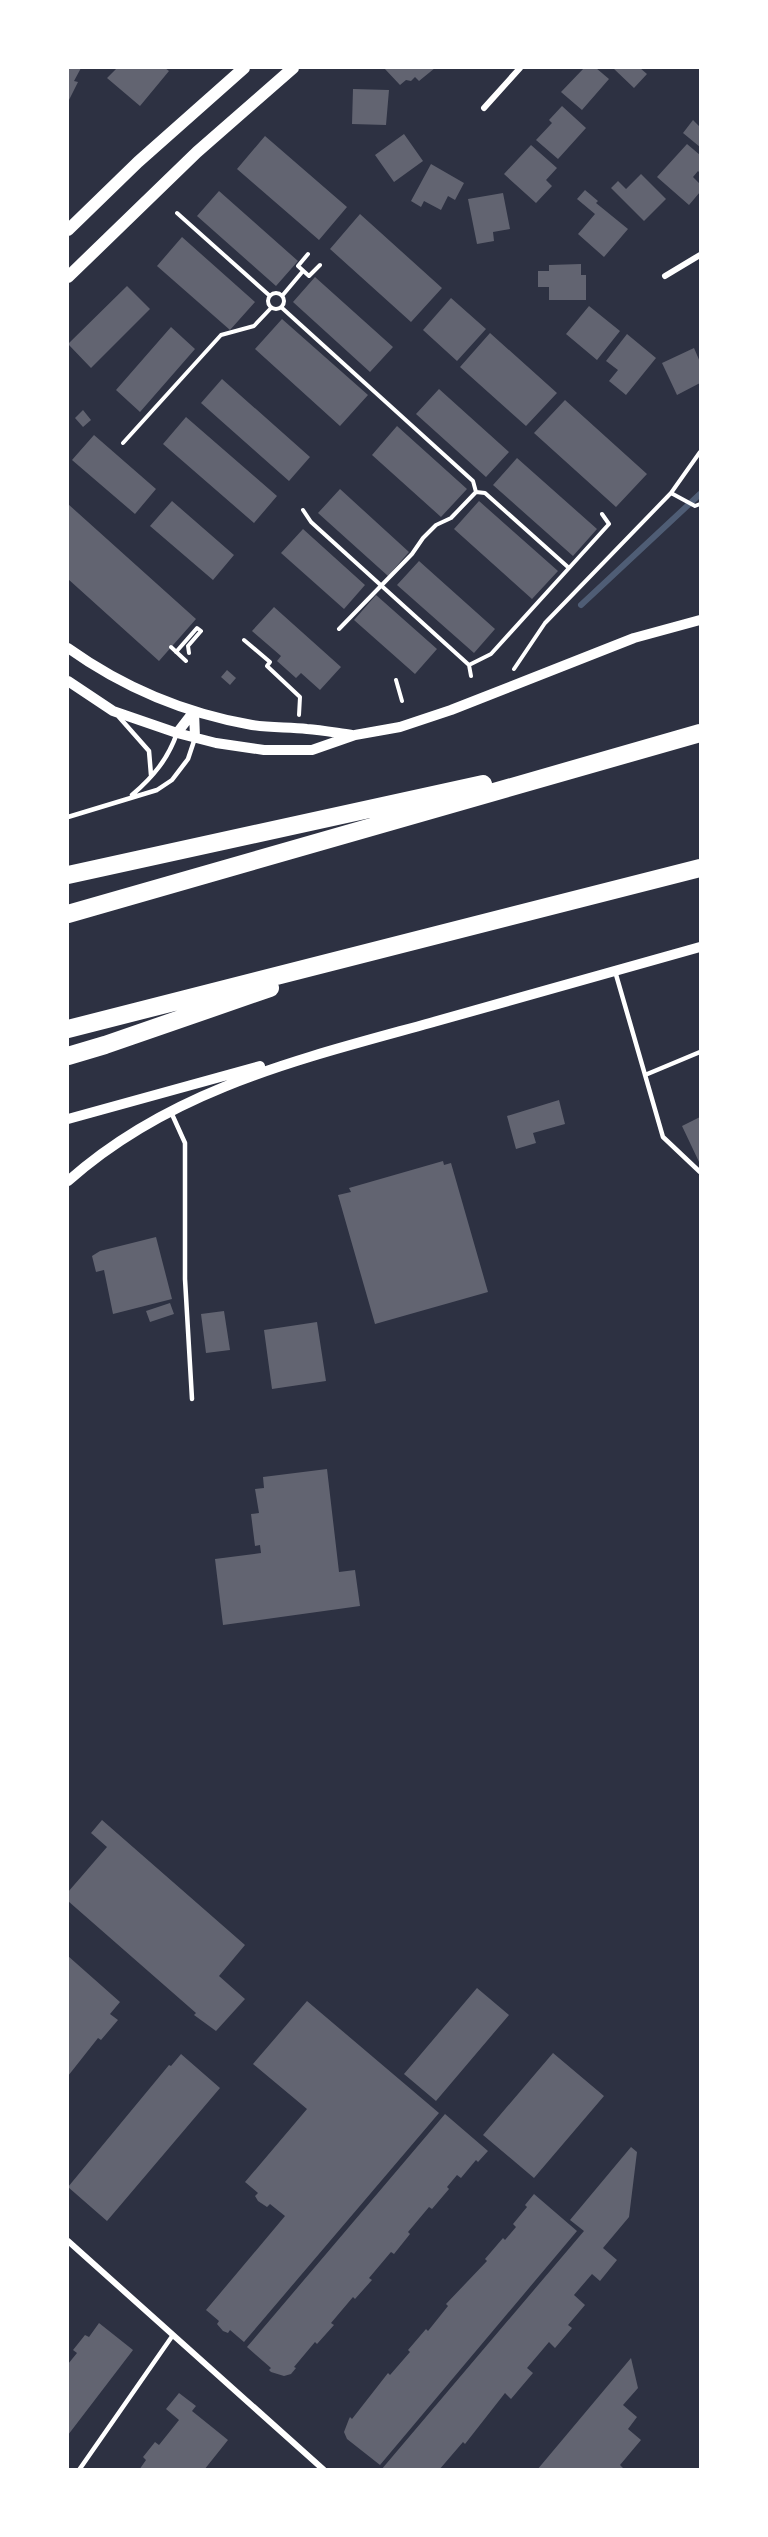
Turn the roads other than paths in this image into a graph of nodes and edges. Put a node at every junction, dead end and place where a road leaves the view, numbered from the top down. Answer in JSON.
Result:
{"nodes":[{"id":1,"x":244,"y":68,"type":"edge"},
{"id":2,"x":293,"y":68,"type":"edge"},
{"id":3,"x":520,"y":68,"type":"edge"},
{"id":4,"x":484,"y":108,"type":"dead end"},
{"id":5,"x":68,"y":230,"type":"edge"},
{"id":6,"x":700,"y":255,"type":"edge"},
{"id":7,"x":665,"y":276,"type":"dead end"},
{"id":8,"x":68,"y":277,"type":"edge"},
{"id":9,"x":700,"y":620,"type":"edge"},
{"id":10,"x":68,"y":648,"type":"edge"},
{"id":11,"x":68,"y":681,"type":"edge"},
{"id":12,"x":113,"y":711,"type":"junction"},
{"id":13,"x":194,"y":711,"type":"junction"},
{"id":14,"x":177,"y":733,"type":"junction"},
{"id":15,"x":700,"y":733,"type":"edge"},
{"id":16,"x":356,"y":735,"type":"junction"},
{"id":17,"x":195,"y":738,"type":"junction"},
{"id":18,"x":646,"y":749,"type":"junction"},
{"id":19,"x":152,"y":776,"type":"junction"},
{"id":20,"x":130,"y":797,"type":"junction"},
{"id":21,"x":68,"y":817,"type":"edge"},
{"id":22,"x":700,"y":868,"type":"edge"},
{"id":23,"x":68,"y":875,"type":"edge"},
{"id":24,"x":68,"y":914,"type":"edge"},
{"id":25,"x":391,"y":947,"type":"junction"},
{"id":26,"x":700,"y":947,"type":"edge"},
{"id":27,"x":615,"y":971,"type":"junction"},
{"id":28,"x":68,"y":1029,"type":"edge"},
{"id":29,"x":331,"y":1050,"type":"junction"},
{"id":30,"x":700,"y":1052,"type":"edge"},
{"id":31,"x":68,"y":1056,"type":"edge"},
{"id":32,"x":645,"y":1075,"type":"junction"},
{"id":33,"x":170,"y":1110,"type":"junction"},
{"id":34,"x":68,"y":1119,"type":"edge"},
{"id":35,"x":700,"y":1172,"type":"edge"},
{"id":36,"x":68,"y":1181,"type":"edge"},
{"id":37,"x":192,"y":1399,"type":"dead end"},
{"id":38,"x":68,"y":2241,"type":"edge"},
{"id":39,"x":173,"y":2335,"type":"junction"},
{"id":40,"x":79,"y":2469,"type":"edge"},
{"id":41,"x":324,"y":2469,"type":"edge"}],
"edges":[{"from":1,"to":5,"type":"main road"},
{"from":2,"to":8,"type":"main road"},
{"from":3,"to":4,"type":"street"},
{"from":6,"to":7,"type":"street"},
{"from":9,"to":16,"type":"street"},
{"from":10,"to":13,"type":"street"},
{"from":11,"to":12,"type":"street"},
{"from":12,"to":14,"type":"street"},
{"from":12,"to":19,"type":"lane"},
{"from":13,"to":14,"type":"street"},
{"from":13,"to":16,"type":"street"},
{"from":13,"to":17,"type":"street"},
{"from":14,"to":17,"type":"street"},
{"from":14,"to":19,"type":"lane"},
{"from":15,"to":18,"type":"highway"},
{"from":16,"to":17,"type":"street"},
{"from":17,"to":20,"type":"lane"},
{"from":18,"to":23,"type":"highway"},
{"from":18,"to":24,"type":"highway"},
{"from":19,"to":20,"type":"lane"},
{"from":20,"to":21,"type":"lane"},
{"from":22,"to":25,"type":"highway"},
{"from":25,"to":28,"type":"highway"},
{"from":25,"to":31,"type":"highway"},
{"from":26,"to":27,"type":"street"},
{"from":27,"to":29,"type":"street"},
{"from":27,"to":32,"type":"lane"},
{"from":29,"to":33,"type":"street"},
{"from":29,"to":34,"type":"street"},
{"from":30,"to":32,"type":"lane"},
{"from":32,"to":35,"type":"lane"},
{"from":33,"to":36,"type":"street"},
{"from":33,"to":37,"type":"lane"},
{"from":38,"to":39,"type":"street"},
{"from":39,"to":40,"type":"lane"},
{"from":39,"to":41,"type":"street"}]}
